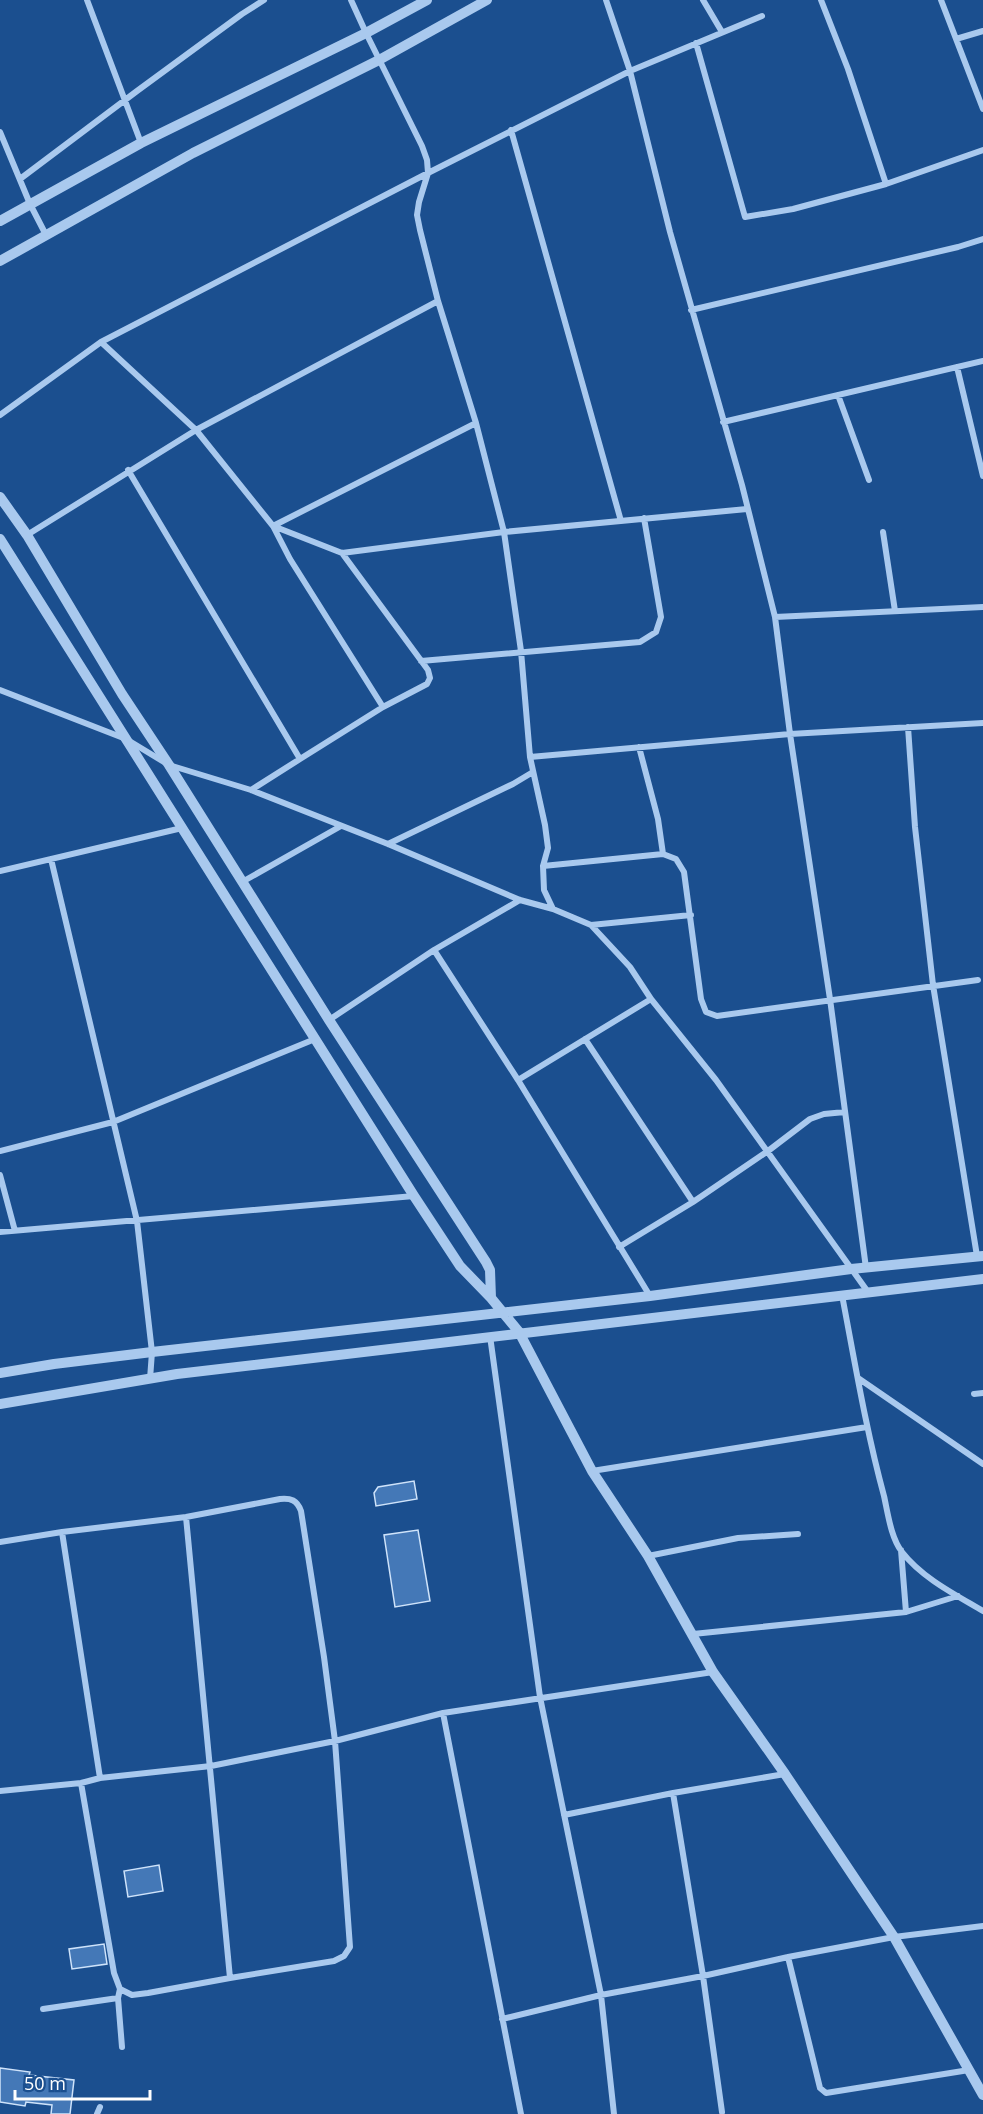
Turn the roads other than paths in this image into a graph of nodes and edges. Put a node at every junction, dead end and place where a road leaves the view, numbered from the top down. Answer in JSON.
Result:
{"nodes":[{"id":1,"x":87,"y":0,"type":"edge"},
{"id":2,"x":264,"y":0,"type":"edge"},
{"id":3,"x":351,"y":0,"type":"edge"},
{"id":4,"x":427,"y":0,"type":"edge"},
{"id":5,"x":487,"y":0,"type":"edge"},
{"id":6,"x":606,"y":0,"type":"edge"},
{"id":7,"x":703,"y":0,"type":"edge"},
{"id":8,"x":821,"y":0,"type":"edge"},
{"id":9,"x":942,"y":0,"type":"edge"},
{"id":10,"x":762,"y":16,"type":"dead end"},
{"id":11,"x":983,"y":31,"type":"edge"},
{"id":12,"x":722,"y":32,"type":"junction"},
{"id":13,"x":366,"y":33,"type":"junction"},
{"id":14,"x":956,"y":39,"type":"junction"},
{"id":15,"x":696,"y":43,"type":"junction"},
{"id":16,"x":379,"y":60,"type":"junction"},
{"id":17,"x":630,"y":71,"type":"junction"},
{"id":18,"x":124,"y":100,"type":"junction"},
{"id":19,"x":983,"y":109,"type":"edge"},
{"id":20,"x":511,"y":130,"type":"junction"},
{"id":21,"x":0,"y":132,"type":"edge"},
{"id":22,"x":141,"y":143,"type":"junction"},
{"id":23,"x":983,"y":150,"type":"edge"},
{"id":24,"x":428,"y":173,"type":"junction"},
{"id":25,"x":20,"y":179,"type":"junction"},
{"id":26,"x":886,"y":184,"type":"junction"},
{"id":27,"x":30,"y":204,"type":"junction"},
{"id":28,"x":0,"y":221,"type":"edge"},
{"id":29,"x":46,"y":235,"type":"junction"},
{"id":30,"x":983,"y":239,"type":"edge"},
{"id":31,"x":0,"y":261,"type":"edge"},
{"id":32,"x":438,"y":301,"type":"junction"},
{"id":33,"x":691,"y":310,"type":"junction"},
{"id":34,"x":102,"y":342,"type":"junction"},
{"id":35,"x":983,"y":362,"type":"edge"},
{"id":36,"x":957,"y":368,"type":"junction"},
{"id":37,"x":838,"y":396,"type":"junction"},
{"id":38,"x":0,"y":415,"type":"edge"},
{"id":39,"x":723,"y":422,"type":"junction"},
{"id":40,"x":476,"y":423,"type":"junction"},
{"id":41,"x":196,"y":430,"type":"junction"},
{"id":42,"x":128,"y":470,"type":"junction"},
{"id":43,"x":983,"y":476,"type":"edge"},
{"id":44,"x":869,"y":480,"type":"dead end"},
{"id":45,"x":0,"y":497,"type":"edge"},
{"id":46,"x":747,"y":509,"type":"junction"},
{"id":47,"x":644,"y":518,"type":"junction"},
{"id":48,"x":621,"y":521,"type":"junction"},
{"id":49,"x":273,"y":526,"type":"junction"},
{"id":50,"x":504,"y":532,"type":"junction"},
{"id":51,"x":883,"y":532,"type":"dead end"},
{"id":52,"x":27,"y":535,"type":"junction"},
{"id":53,"x":0,"y":539,"type":"edge"},
{"id":54,"x":342,"y":553,"type":"junction"},
{"id":55,"x":983,"y":607,"type":"edge"},
{"id":56,"x":895,"y":610,"type":"junction"},
{"id":57,"x":775,"y":617,"type":"junction"},
{"id":58,"x":521,"y":651,"type":"junction"},
{"id":59,"x":421,"y":662,"type":"junction"},
{"id":60,"x":0,"y":690,"type":"edge"},
{"id":61,"x":383,"y":707,"type":"junction"},
{"id":62,"x":983,"y":723,"type":"edge"},
{"id":63,"x":908,"y":728,"type":"junction"},
{"id":64,"x":790,"y":734,"type":"junction"},
{"id":65,"x":126,"y":739,"type":"junction"},
{"id":66,"x":639,"y":747,"type":"junction"},
{"id":67,"x":530,"y":757,"type":"junction"},
{"id":68,"x":300,"y":759,"type":"junction"},
{"id":69,"x":169,"y":765,"type":"junction"},
{"id":70,"x":533,"y":772,"type":"junction"},
{"id":71,"x":251,"y":790,"type":"junction"},
{"id":72,"x":341,"y":826,"type":"junction"},
{"id":73,"x":182,"y":828,"type":"junction"},
{"id":74,"x":388,"y":844,"type":"junction"},
{"id":75,"x":663,"y":854,"type":"junction"},
{"id":76,"x":51,"y":859,"type":"junction"},
{"id":77,"x":543,"y":866,"type":"junction"},
{"id":78,"x":0,"y":871,"type":"edge"},
{"id":79,"x":242,"y":882,"type":"junction"},
{"id":80,"x":520,"y":900,"type":"junction"},
{"id":81,"x":553,"y":909,"type":"junction"},
{"id":82,"x":691,"y":915,"type":"junction"},
{"id":83,"x":591,"y":925,"type":"junction"},
{"id":84,"x":434,"y":950,"type":"junction"},
{"id":85,"x":978,"y":980,"type":"dead end"},
{"id":86,"x":933,"y":985,"type":"junction"},
{"id":87,"x":651,"y":999,"type":"junction"},
{"id":88,"x":830,"y":999,"type":"junction"},
{"id":89,"x":329,"y":1020,"type":"junction"},
{"id":90,"x":316,"y":1038,"type":"junction"},
{"id":91,"x":585,"y":1039,"type":"junction"},
{"id":92,"x":518,"y":1080,"type":"junction"},
{"id":93,"x":845,"y":1112,"type":"junction"},
{"id":94,"x":113,"y":1122,"type":"junction"},
{"id":95,"x":0,"y":1151,"type":"edge"},
{"id":96,"x":768,"y":1151,"type":"junction"},
{"id":97,"x":0,"y":1175,"type":"edge"},
{"id":98,"x":414,"y":1196,"type":"junction"},
{"id":99,"x":693,"y":1202,"type":"junction"},
{"id":100,"x":137,"y":1221,"type":"junction"},
{"id":101,"x":15,"y":1231,"type":"junction"},
{"id":102,"x":0,"y":1232,"type":"edge"},
{"id":103,"x":619,"y":1247,"type":"junction"},
{"id":104,"x":980,"y":1256,"type":"edge"},
{"id":105,"x":866,"y":1268,"type":"junction"},
{"id":106,"x":850,"y":1269,"type":"junction"},
{"id":107,"x":983,"y":1279,"type":"edge"},
{"id":108,"x":868,"y":1292,"type":"junction"},
{"id":109,"x":650,"y":1296,"type":"junction"},
{"id":110,"x":842,"y":1296,"type":"junction"},
{"id":111,"x":491,"y":1298,"type":"junction"},
{"id":112,"x":505,"y":1314,"type":"junction"},
{"id":113,"x":519,"y":1332,"type":"junction"},
{"id":114,"x":490,"y":1336,"type":"junction"},
{"id":115,"x":153,"y":1352,"type":"junction"},
{"id":116,"x":0,"y":1373,"type":"edge"},
{"id":117,"x":858,"y":1378,"type":"junction"},
{"id":118,"x":150,"y":1379,"type":"junction"},
{"id":119,"x":983,"y":1393,"type":"edge"},
{"id":120,"x":974,"y":1394,"type":"dead end"},
{"id":121,"x":0,"y":1404,"type":"edge"},
{"id":122,"x":867,"y":1427,"type":"junction"},
{"id":123,"x":983,"y":1464,"type":"edge"},
{"id":124,"x":592,"y":1471,"type":"junction"},
{"id":125,"x":186,"y":1517,"type":"junction"},
{"id":126,"x":62,"y":1532,"type":"junction"},
{"id":127,"x":798,"y":1534,"type":"dead end"},
{"id":128,"x":0,"y":1542,"type":"edge"},
{"id":129,"x":901,"y":1550,"type":"junction"},
{"id":130,"x":648,"y":1557,"type":"junction"},
{"id":131,"x":958,"y":1596,"type":"junction"},
{"id":132,"x":983,"y":1611,"type":"edge"},
{"id":133,"x":906,"y":1612,"type":"junction"},
{"id":134,"x":693,"y":1634,"type":"junction"},
{"id":135,"x":713,"y":1672,"type":"junction"},
{"id":136,"x":540,"y":1697,"type":"junction"},
{"id":137,"x":443,"y":1713,"type":"junction"},
{"id":138,"x":335,"y":1741,"type":"junction"},
{"id":139,"x":211,"y":1766,"type":"junction"},
{"id":140,"x":785,"y":1774,"type":"junction"},
{"id":141,"x":100,"y":1778,"type":"junction"},
{"id":142,"x":81,"y":1783,"type":"junction"},
{"id":143,"x":0,"y":1791,"type":"edge"},
{"id":144,"x":672,"y":1792,"type":"junction"},
{"id":145,"x":564,"y":1815,"type":"junction"},
{"id":146,"x":983,"y":1926,"type":"edge"},
{"id":147,"x":894,"y":1937,"type":"junction"},
{"id":148,"x":788,"y":1957,"type":"junction"},
{"id":149,"x":703,"y":1976,"type":"junction"},
{"id":150,"x":230,"y":1978,"type":"junction"},
{"id":151,"x":120,"y":1989,"type":"junction"},
{"id":152,"x":601,"y":1995,"type":"junction"},
{"id":153,"x":118,"y":1998,"type":"junction"},
{"id":154,"x":44,"y":2009,"type":"dead end"},
{"id":155,"x":502,"y":2019,"type":"junction"},
{"id":156,"x":122,"y":2047,"type":"dead end"},
{"id":157,"x":970,"y":2070,"type":"junction"},
{"id":158,"x":983,"y":2095,"type":"edge"},
{"id":159,"x":722,"y":2112,"type":"dead end"},
{"id":160,"x":521,"y":2114,"type":"edge"},
{"id":161,"x":614,"y":2114,"type":"edge"}],
"edges":[{"from":1,"to":18,"type":"street"},
{"from":2,"to":18,"type":"street"},
{"from":3,"to":13,"type":"street"},
{"from":4,"to":13,"type":"street"},
{"from":5,"to":16,"type":"street"},
{"from":6,"to":17,"type":"street"},
{"from":7,"to":12,"type":"street"},
{"from":8,"to":26,"type":"street"},
{"from":9,"to":14,"type":"street"},
{"from":10,"to":12,"type":"street"},
{"from":11,"to":14,"type":"street"},
{"from":12,"to":15,"type":"street"},
{"from":13,"to":16,"type":"street"},
{"from":13,"to":22,"type":"street"},
{"from":14,"to":19,"type":"street"},
{"from":15,"to":17,"type":"street"},
{"from":15,"to":26,"type":"street"},
{"from":16,"to":24,"type":"street"},
{"from":16,"to":29,"type":"street"},
{"from":17,"to":20,"type":"street"},
{"from":17,"to":33,"type":"street"},
{"from":18,"to":22,"type":"street"},
{"from":18,"to":25,"type":"street"},
{"from":20,"to":24,"type":"street"},
{"from":20,"to":48,"type":"street"},
{"from":21,"to":25,"type":"street"},
{"from":22,"to":27,"type":"street"},
{"from":23,"to":26,"type":"street"},
{"from":24,"to":32,"type":"street"},
{"from":24,"to":34,"type":"street"},
{"from":25,"to":27,"type":"street"},
{"from":27,"to":28,"type":"street"},
{"from":27,"to":29,"type":"street"},
{"from":29,"to":31,"type":"street"},
{"from":30,"to":33,"type":"street"},
{"from":32,"to":40,"type":"street"},
{"from":32,"to":41,"type":"street"},
{"from":33,"to":39,"type":"street"},
{"from":34,"to":38,"type":"street"},
{"from":34,"to":41,"type":"street"},
{"from":35,"to":36,"type":"street"},
{"from":36,"to":37,"type":"street"},
{"from":36,"to":43,"type":"street"},
{"from":37,"to":39,"type":"street"},
{"from":37,"to":44,"type":"street"},
{"from":39,"to":46,"type":"street"},
{"from":40,"to":49,"type":"street"},
{"from":40,"to":50,"type":"street"},
{"from":41,"to":42,"type":"street"},
{"from":41,"to":49,"type":"street"},
{"from":42,"to":52,"type":"street"},
{"from":42,"to":68,"type":"street"},
{"from":45,"to":52,"type":"street"},
{"from":46,"to":47,"type":"street"},
{"from":46,"to":57,"type":"street"},
{"from":47,"to":48,"type":"street"},
{"from":47,"to":58,"type":"street"},
{"from":48,"to":50,"type":"street"},
{"from":49,"to":54,"type":"street"},
{"from":49,"to":61,"type":"street"},
{"from":50,"to":54,"type":"street"},
{"from":50,"to":58,"type":"street"},
{"from":51,"to":56,"type":"street"},
{"from":52,"to":69,"type":"street"},
{"from":53,"to":65,"type":"street"},
{"from":54,"to":59,"type":"street"},
{"from":55,"to":56,"type":"street"},
{"from":56,"to":57,"type":"street"},
{"from":57,"to":64,"type":"street"},
{"from":58,"to":59,"type":"street"},
{"from":58,"to":67,"type":"street"},
{"from":59,"to":61,"type":"street"},
{"from":60,"to":65,"type":"street"},
{"from":61,"to":68,"type":"street"},
{"from":62,"to":63,"type":"street"},
{"from":63,"to":64,"type":"street"},
{"from":63,"to":86,"type":"street"},
{"from":64,"to":66,"type":"street"},
{"from":64,"to":88,"type":"street"},
{"from":65,"to":69,"type":"street"},
{"from":65,"to":73,"type":"street"},
{"from":66,"to":67,"type":"street"},
{"from":66,"to":75,"type":"street"},
{"from":67,"to":70,"type":"street"},
{"from":68,"to":71,"type":"street"},
{"from":69,"to":71,"type":"street"},
{"from":69,"to":79,"type":"street"},
{"from":70,"to":74,"type":"street"},
{"from":70,"to":77,"type":"street"},
{"from":71,"to":72,"type":"street"},
{"from":72,"to":74,"type":"street"},
{"from":72,"to":79,"type":"street"},
{"from":73,"to":76,"type":"street"},
{"from":73,"to":90,"type":"street"},
{"from":74,"to":80,"type":"street"},
{"from":75,"to":77,"type":"street"},
{"from":75,"to":82,"type":"street"},
{"from":76,"to":78,"type":"street"},
{"from":76,"to":94,"type":"street"},
{"from":77,"to":81,"type":"street"},
{"from":79,"to":89,"type":"street"},
{"from":80,"to":81,"type":"street"},
{"from":80,"to":84,"type":"street"},
{"from":81,"to":83,"type":"street"},
{"from":82,"to":83,"type":"street"},
{"from":82,"to":88,"type":"street"},
{"from":83,"to":87,"type":"street"},
{"from":84,"to":89,"type":"street"},
{"from":84,"to":92,"type":"street"},
{"from":85,"to":86,"type":"street"},
{"from":86,"to":88,"type":"street"},
{"from":86,"to":104,"type":"street"},
{"from":87,"to":91,"type":"street"},
{"from":87,"to":96,"type":"street"},
{"from":88,"to":93,"type":"street"},
{"from":89,"to":111,"type":"street"},
{"from":90,"to":94,"type":"street"},
{"from":90,"to":98,"type":"street"},
{"from":91,"to":92,"type":"street"},
{"from":91,"to":99,"type":"street"},
{"from":92,"to":103,"type":"street"},
{"from":93,"to":96,"type":"street"},
{"from":93,"to":105,"type":"street"},
{"from":94,"to":95,"type":"street"},
{"from":94,"to":100,"type":"street"},
{"from":96,"to":99,"type":"street"},
{"from":96,"to":106,"type":"street"},
{"from":97,"to":101,"type":"street"},
{"from":98,"to":100,"type":"street"},
{"from":98,"to":111,"type":"street"},
{"from":99,"to":103,"type":"street"},
{"from":100,"to":101,"type":"street"},
{"from":100,"to":115,"type":"street"},
{"from":101,"to":102,"type":"street"},
{"from":103,"to":109,"type":"street"},
{"from":104,"to":105,"type":"street"},
{"from":105,"to":106,"type":"street"},
{"from":106,"to":108,"type":"street"},
{"from":106,"to":109,"type":"street"},
{"from":107,"to":108,"type":"street"},
{"from":108,"to":110,"type":"street"},
{"from":109,"to":112,"type":"street"},
{"from":110,"to":113,"type":"street"},
{"from":110,"to":117,"type":"street"},
{"from":111,"to":112,"type":"street"},
{"from":112,"to":113,"type":"street"},
{"from":112,"to":115,"type":"street"},
{"from":113,"to":114,"type":"street"},
{"from":113,"to":124,"type":"street"},
{"from":114,"to":118,"type":"street"},
{"from":114,"to":136,"type":"street"},
{"from":115,"to":116,"type":"street"},
{"from":115,"to":118,"type":"street"},
{"from":117,"to":122,"type":"street"},
{"from":117,"to":123,"type":"street"},
{"from":118,"to":121,"type":"street"},
{"from":119,"to":120,"type":"street"},
{"from":122,"to":124,"type":"street"},
{"from":122,"to":129,"type":"street"},
{"from":124,"to":130,"type":"street"},
{"from":125,"to":126,"type":"street"},
{"from":125,"to":138,"type":"street"},
{"from":125,"to":139,"type":"street"},
{"from":126,"to":128,"type":"street"},
{"from":126,"to":141,"type":"street"},
{"from":127,"to":130,"type":"street"},
{"from":129,"to":131,"type":"street"},
{"from":129,"to":133,"type":"street"},
{"from":130,"to":134,"type":"street"},
{"from":131,"to":132,"type":"street"},
{"from":131,"to":133,"type":"street"},
{"from":133,"to":134,"type":"street"},
{"from":134,"to":135,"type":"street"},
{"from":135,"to":136,"type":"street"},
{"from":135,"to":140,"type":"street"},
{"from":136,"to":137,"type":"street"},
{"from":136,"to":145,"type":"street"},
{"from":137,"to":138,"type":"street"},
{"from":137,"to":155,"type":"street"},
{"from":138,"to":139,"type":"street"},
{"from":138,"to":150,"type":"street"},
{"from":139,"to":141,"type":"street"},
{"from":139,"to":150,"type":"street"},
{"from":140,"to":144,"type":"street"},
{"from":140,"to":147,"type":"street"},
{"from":141,"to":142,"type":"street"},
{"from":142,"to":143,"type":"street"},
{"from":142,"to":151,"type":"street"},
{"from":144,"to":145,"type":"street"},
{"from":144,"to":149,"type":"street"},
{"from":145,"to":152,"type":"street"},
{"from":146,"to":147,"type":"street"},
{"from":147,"to":148,"type":"street"},
{"from":147,"to":157,"type":"street"},
{"from":148,"to":149,"type":"street"},
{"from":148,"to":157,"type":"street"},
{"from":149,"to":152,"type":"street"},
{"from":149,"to":159,"type":"street"},
{"from":150,"to":151,"type":"street"},
{"from":151,"to":153,"type":"street"},
{"from":152,"to":155,"type":"street"},
{"from":152,"to":161,"type":"street"},
{"from":153,"to":154,"type":"street"},
{"from":153,"to":156,"type":"street"},
{"from":155,"to":160,"type":"street"},
{"from":157,"to":158,"type":"street"}]}
